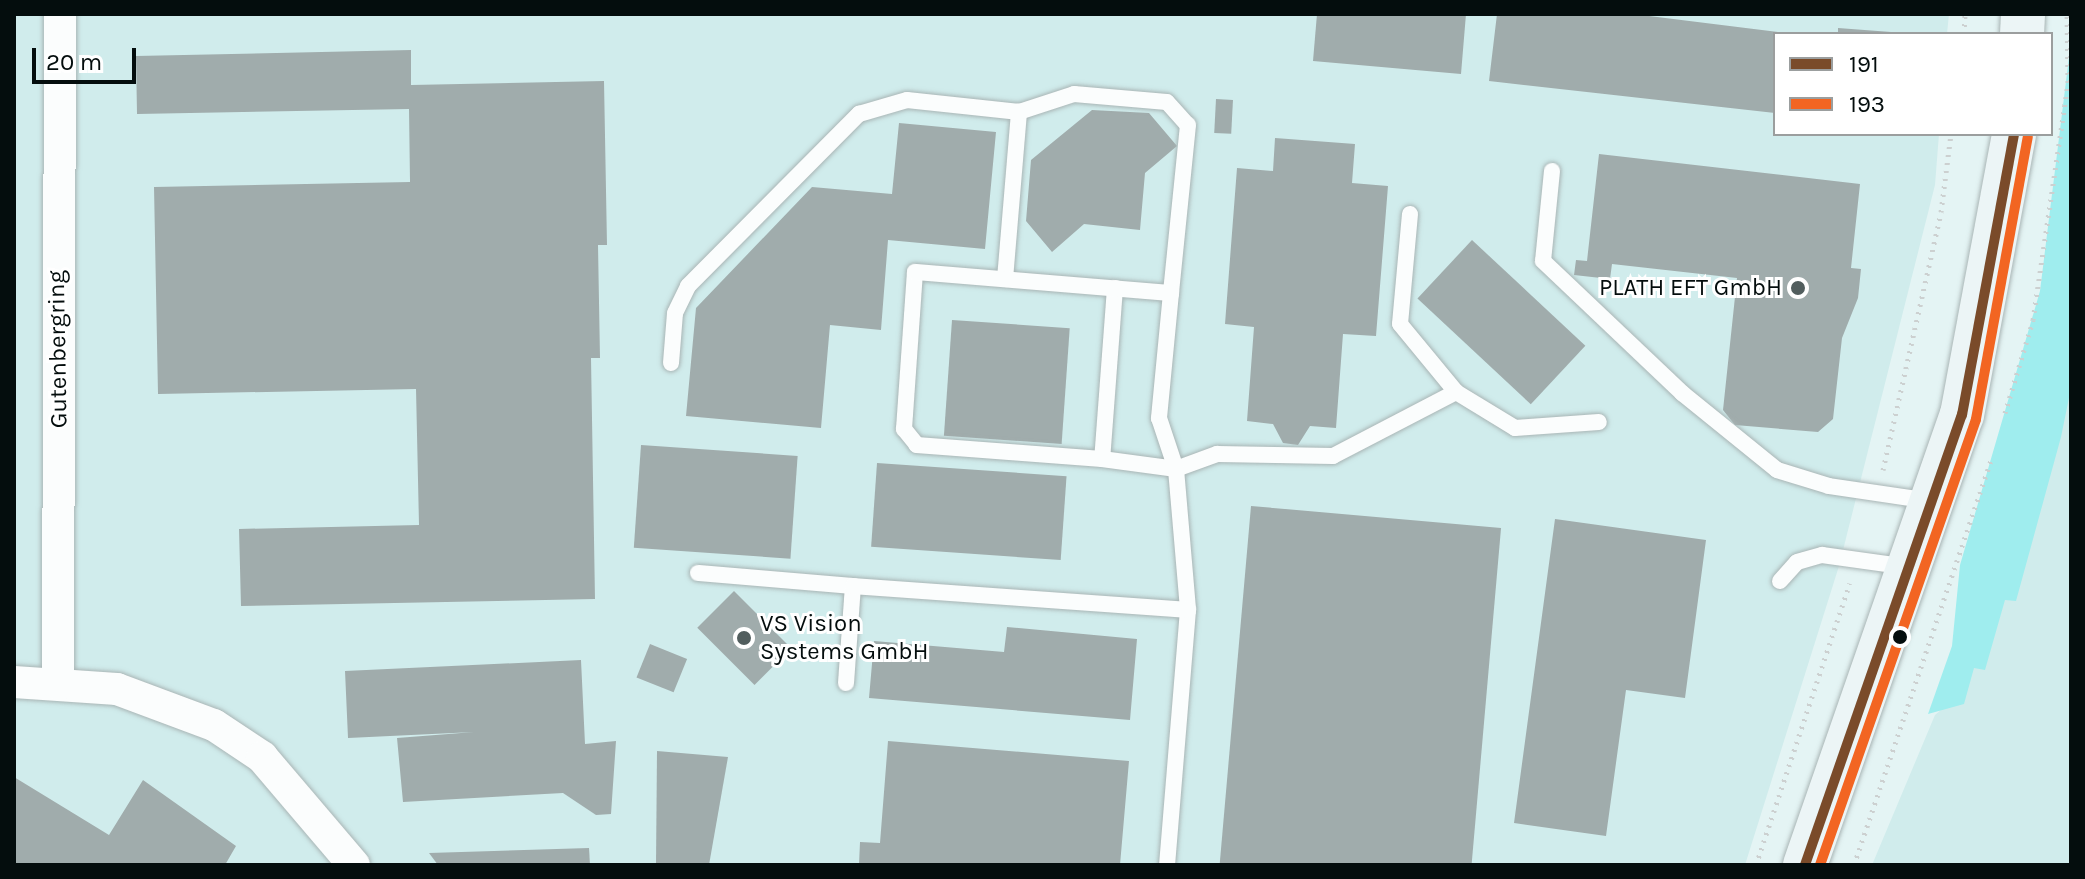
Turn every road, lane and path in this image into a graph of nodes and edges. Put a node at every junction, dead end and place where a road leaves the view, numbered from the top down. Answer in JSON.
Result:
{"nodes":[{"id":1,"x":60,"y":14,"type":"edge"},
{"id":2,"x":1019,"y":112,"type":"junction"},
{"id":3,"x":2014,"y":136,"type":"edge"},
{"id":4,"x":1552,"y":171,"type":"dead end"},
{"id":5,"x":1410,"y":214,"type":"dead end"},
{"id":6,"x":1005,"y":279,"type":"junction"},
{"id":7,"x":1115,"y":288,"type":"junction"},
{"id":8,"x":1171,"y":293,"type":"junction"},
{"id":9,"x":671,"y":363,"type":"dead end"},
{"id":10,"x":1456,"y":392,"type":"junction"},
{"id":11,"x":1599,"y":422,"type":"dead end"},
{"id":12,"x":1102,"y":459,"type":"junction"},
{"id":13,"x":1176,"y":469,"type":"junction"},
{"id":14,"x":1932,"y":501,"type":"junction"},
{"id":15,"x":1910,"y":567,"type":"junction"},
{"id":16,"x":698,"y":573,"type":"dead end"},
{"id":17,"x":1780,"y":581,"type":"dead end"},
{"id":18,"x":853,"y":586,"type":"junction"},
{"id":19,"x":1188,"y":610,"type":"junction"},
{"id":20,"x":14,"y":682,"type":"edge"},
{"id":21,"x":846,"y":683,"type":"dead end"},
{"id":22,"x":58,"y":684,"type":"junction"},
{"id":23,"x":354,"y":865,"type":"edge"},
{"id":24,"x":1167,"y":865,"type":"edge"},
{"id":25,"x":1805,"y":865,"type":"edge"}],
"edges":[{"from":1,"to":22,"type":"street","name":"Gutenbergring"},
{"from":2,"to":6,"type":"lane"},
{"from":2,"to":8,"type":"lane"},
{"from":2,"to":9,"type":"lane"},
{"from":3,"to":14,"type":"main road"},
{"from":4,"to":14,"type":"lane"},
{"from":5,"to":10,"type":"lane"},
{"from":6,"to":7,"type":"lane"},
{"from":6,"to":12,"type":"lane"},
{"from":7,"to":8,"type":"lane"},
{"from":7,"to":12,"type":"lane"},
{"from":8,"to":13,"type":"lane"},
{"from":10,"to":11,"type":"lane"},
{"from":10,"to":13,"type":"lane"},
{"from":12,"to":13,"type":"lane"},
{"from":13,"to":19,"type":"lane"},
{"from":14,"to":15,"type":"main road"},
{"from":15,"to":17,"type":"lane"},
{"from":15,"to":25,"type":"main road"},
{"from":16,"to":18,"type":"lane"},
{"from":18,"to":19,"type":"lane"},
{"from":18,"to":21,"type":"lane"},
{"from":19,"to":24,"type":"lane"},
{"from":20,"to":22,"type":"street"},
{"from":22,"to":23,"type":"street"}]}
